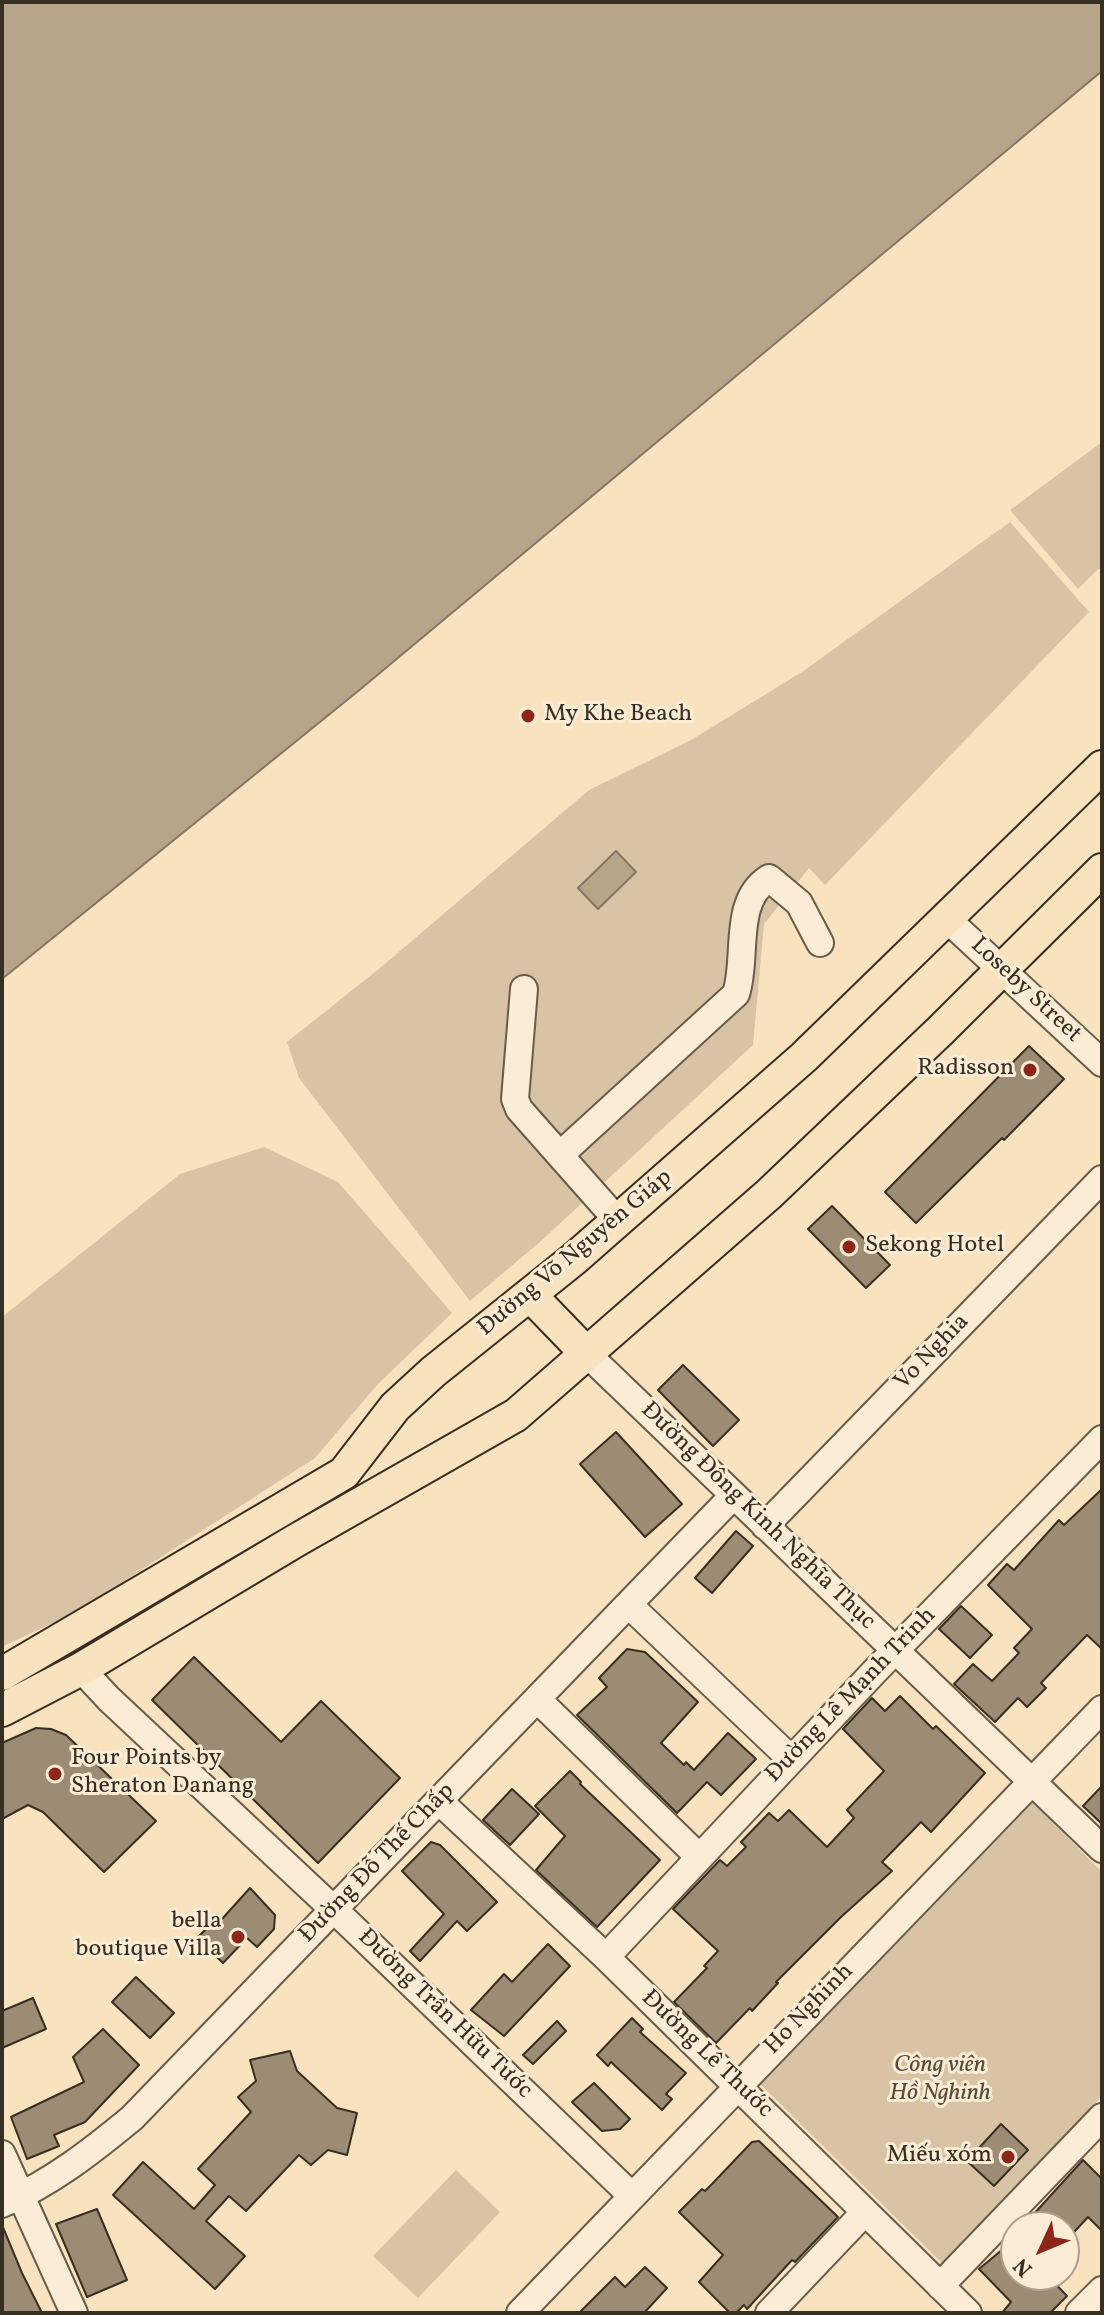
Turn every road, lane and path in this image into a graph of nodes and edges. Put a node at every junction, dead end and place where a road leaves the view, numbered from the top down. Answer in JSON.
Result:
{"nodes":[{"id":1,"x":1102,"y":767,"type":"edge"},
{"id":2,"x":1102,"y":870,"type":"edge"},
{"id":3,"x":947,"y":919,"type":"junction"},
{"id":4,"x":820,"y":943,"type":"dead end"},
{"id":5,"x":1001,"y":970,"type":"junction"},
{"id":6,"x":524,"y":989,"type":"dead end"},
{"id":7,"x":1102,"y":1063,"type":"edge"},
{"id":8,"x":561,"y":1154,"type":"junction"},
{"id":9,"x":1102,"y":1179,"type":"edge"},
{"id":10,"x":618,"y":1221,"type":"junction"},
{"id":11,"x":531,"y":1296,"type":"junction"},
{"id":12,"x":586,"y":1353,"type":"junction"},
{"id":13,"x":1102,"y":1439,"type":"edge"},
{"id":14,"x":733,"y":1496,"type":"junction"},
{"id":15,"x":765,"y":1526,"type":"junction"},
{"id":16,"x":629,"y":1605,"type":"junction"},
{"id":17,"x":63,"y":1640,"type":"junction"},
{"id":18,"x":896,"y":1649,"type":"junction"},
{"id":19,"x":81,"y":1669,"type":"junction"},
{"id":20,"x":2,"y":1674,"type":"edge"},
{"id":21,"x":537,"y":1699,"type":"junction"},
{"id":22,"x":1102,"y":1709,"type":"edge"},
{"id":23,"x":2,"y":1710,"type":"edge"},
{"id":24,"x":791,"y":1759,"type":"junction"},
{"id":25,"x":1031,"y":1782,"type":"junction"},
{"id":26,"x":440,"y":1802,"type":"junction"},
{"id":27,"x":1102,"y":1849,"type":"edge"},
{"id":28,"x":698,"y":1856,"type":"junction"},
{"id":29,"x":333,"y":1909,"type":"junction"},
{"id":30,"x":606,"y":1957,"type":"junction"},
{"id":31,"x":737,"y":2085,"type":"junction"},
{"id":32,"x":1102,"y":2117,"type":"edge"},
{"id":33,"x":2,"y":2154,"type":"edge"},
{"id":34,"x":632,"y":2196,"type":"junction"},
{"id":35,"x":11,"y":2200,"type":"edge"},
{"id":36,"x":865,"y":2212,"type":"junction"},
{"id":37,"x":940,"y":2286,"type":"junction"},
{"id":38,"x":1102,"y":2290,"type":"edge"},
{"id":39,"x":74,"y":2313,"type":"edge"},
{"id":40,"x":520,"y":2313,"type":"edge"},
{"id":41,"x":770,"y":2313,"type":"edge"},
{"id":42,"x":968,"y":2313,"type":"edge"},
{"id":43,"x":1079,"y":2313,"type":"edge"}],
"edges":[{"from":1,"to":3,"type":"main road","name":"Đường Võ Nguyên Giáp"},
{"from":2,"to":5,"type":"main road"},
{"from":3,"to":5,"type":"street","name":"Loseby Street"},
{"from":3,"to":10,"type":"main road","name":"Đường Võ Nguyên Giáp"},
{"from":4,"to":8,"type":"street"},
{"from":5,"to":7,"type":"street","name":"Loseby Street"},
{"from":5,"to":12,"type":"main road"},
{"from":6,"to":8,"type":"street"},
{"from":8,"to":10,"type":"street"},
{"from":9,"to":15,"type":"street","name":"Vo Nghia"},
{"from":10,"to":11,"type":"main road","name":"Đường Võ Nguyên Giáp"},
{"from":11,"to":12,"type":"main road"},
{"from":11,"to":17,"type":"main road","name":"Đường Võ Nguyên Giáp"},
{"from":12,"to":14,"type":"street","name":"Đường Đông Kinh Nghĩa Thục"},
{"from":12,"to":19,"type":"main road"},
{"from":13,"to":18,"type":"street","name":"Đường Lê Mạnh Trinh"},
{"from":14,"to":15,"type":"street","name":"Đường Đông Kinh Nghĩa Thục"},
{"from":14,"to":16,"type":"street","name":"Đường Đỗ Thế Chấp"},
{"from":15,"to":18,"type":"street","name":"Đường Đông Kinh Nghĩa Thục"},
{"from":16,"to":21,"type":"street","name":"Đường Đỗ Thế Chấp"},
{"from":16,"to":24,"type":"street"},
{"from":17,"to":19,"type":"main road"},
{"from":17,"to":20,"type":"main road","name":"Đường Võ Nguyên Giáp"},
{"from":18,"to":24,"type":"street","name":"Đường Lê Mạnh Trinh"},
{"from":18,"to":25,"type":"street","name":"Đường Đông Kinh Nghĩa Thục"},
{"from":19,"to":23,"type":"main road"},
{"from":19,"to":29,"type":"street","name":"Đường Trần Hữu Tước"},
{"from":21,"to":26,"type":"street","name":"Đường Đỗ Thế Chấp"},
{"from":21,"to":28,"type":"street"},
{"from":22,"to":25,"type":"street","name":"Ho Nghinh"},
{"from":24,"to":28,"type":"street","name":"Đường Lê Mạnh Trinh"},
{"from":25,"to":27,"type":"street","name":"Đường Đông Kinh Nghĩa Thục"},
{"from":25,"to":31,"type":"street","name":"Ho Nghinh"},
{"from":26,"to":29,"type":"street","name":"Đường Đỗ Thế Chấp"},
{"from":26,"to":30,"type":"street","name":"Đường Lê Thước"},
{"from":28,"to":30,"type":"street","name":"Đường Lê Mạnh Trinh"},
{"from":29,"to":34,"type":"street","name":"Đường Trần Hữu Tước"},
{"from":29,"to":35,"type":"street","name":"Đường Đỗ Thế Chấp"},
{"from":30,"to":31,"type":"street","name":"Đường Lê Thước"},
{"from":31,"to":34,"type":"street","name":"Ho Nghinh"},
{"from":31,"to":36,"type":"street","name":"Đường Lê Thước"},
{"from":32,"to":37,"type":"street"},
{"from":33,"to":35,"type":"street"},
{"from":34,"to":40,"type":"street","name":"Ho Nghinh"},
{"from":35,"to":39,"type":"street"},
{"from":36,"to":37,"type":"street","name":"Đường Lê Thước"},
{"from":36,"to":41,"type":"street"},
{"from":37,"to":42,"type":"street","name":"Đường Lê Thước"},
{"from":38,"to":43,"type":"street"}]}
